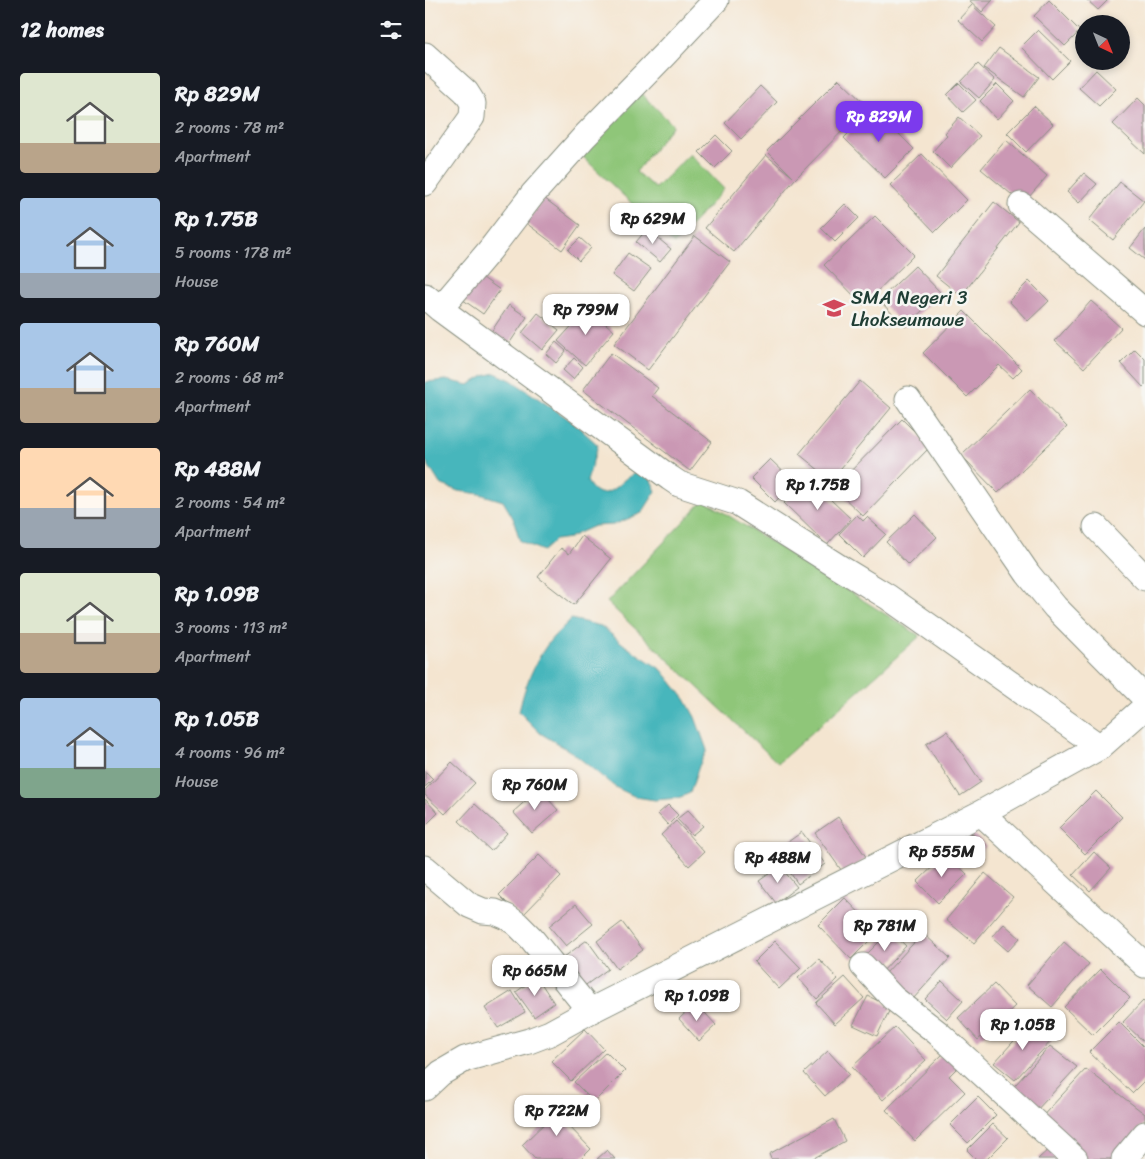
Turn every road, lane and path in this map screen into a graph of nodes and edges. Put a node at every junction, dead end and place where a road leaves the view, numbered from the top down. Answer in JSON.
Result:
{"nodes":[{"id":1,"x":716,"y":0,"type":"edge"},
{"id":2,"x":425,"y":55,"type":"edge"},
{"id":3,"x":425,"y":183,"type":"edge"},
{"id":4,"x":1021,"y":205,"type":"dead end"},
{"id":5,"x":432,"y":302,"type":"edge"},
{"id":6,"x":1145,"y":312,"type":"edge"},
{"id":7,"x":908,"y":399,"type":"dead end"},
{"id":8,"x":1096,"y":526,"type":"dead end"},
{"id":9,"x":1145,"y":578,"type":"edge"},
{"id":10,"x":1145,"y":698,"type":"edge"},
{"id":11,"x":1145,"y":707,"type":"edge"},
{"id":12,"x":1100,"y":747,"type":"junction"},
{"id":13,"x":981,"y":814,"type":"junction"},
{"id":14,"x":425,"y":868,"type":"edge"},
{"id":15,"x":1145,"y":965,"type":"edge"},
{"id":16,"x":863,"y":966,"type":"dead end"},
{"id":17,"x":590,"y":1010,"type":"junction"},
{"id":18,"x":425,"y":1088,"type":"edge"},
{"id":19,"x":1145,"y":1134,"type":"edge"},
{"id":20,"x":1075,"y":1159,"type":"edge"},
{"id":21,"x":1123,"y":1159,"type":"edge"}],
"edges":[{"from":1,"to":5,"type":"street"},
{"from":2,"to":3,"type":"street"},
{"from":4,"to":6,"type":"street"},
{"from":5,"to":12,"type":"street"},
{"from":7,"to":10,"type":"street"},
{"from":8,"to":9,"type":"street"},
{"from":11,"to":12,"type":"street"},
{"from":12,"to":13,"type":"street"},
{"from":13,"to":15,"type":"street"},
{"from":13,"to":17,"type":"street"},
{"from":14,"to":17,"type":"street"},
{"from":16,"to":20,"type":"street"},
{"from":17,"to":18,"type":"street"},
{"from":19,"to":21,"type":"street"}]}
